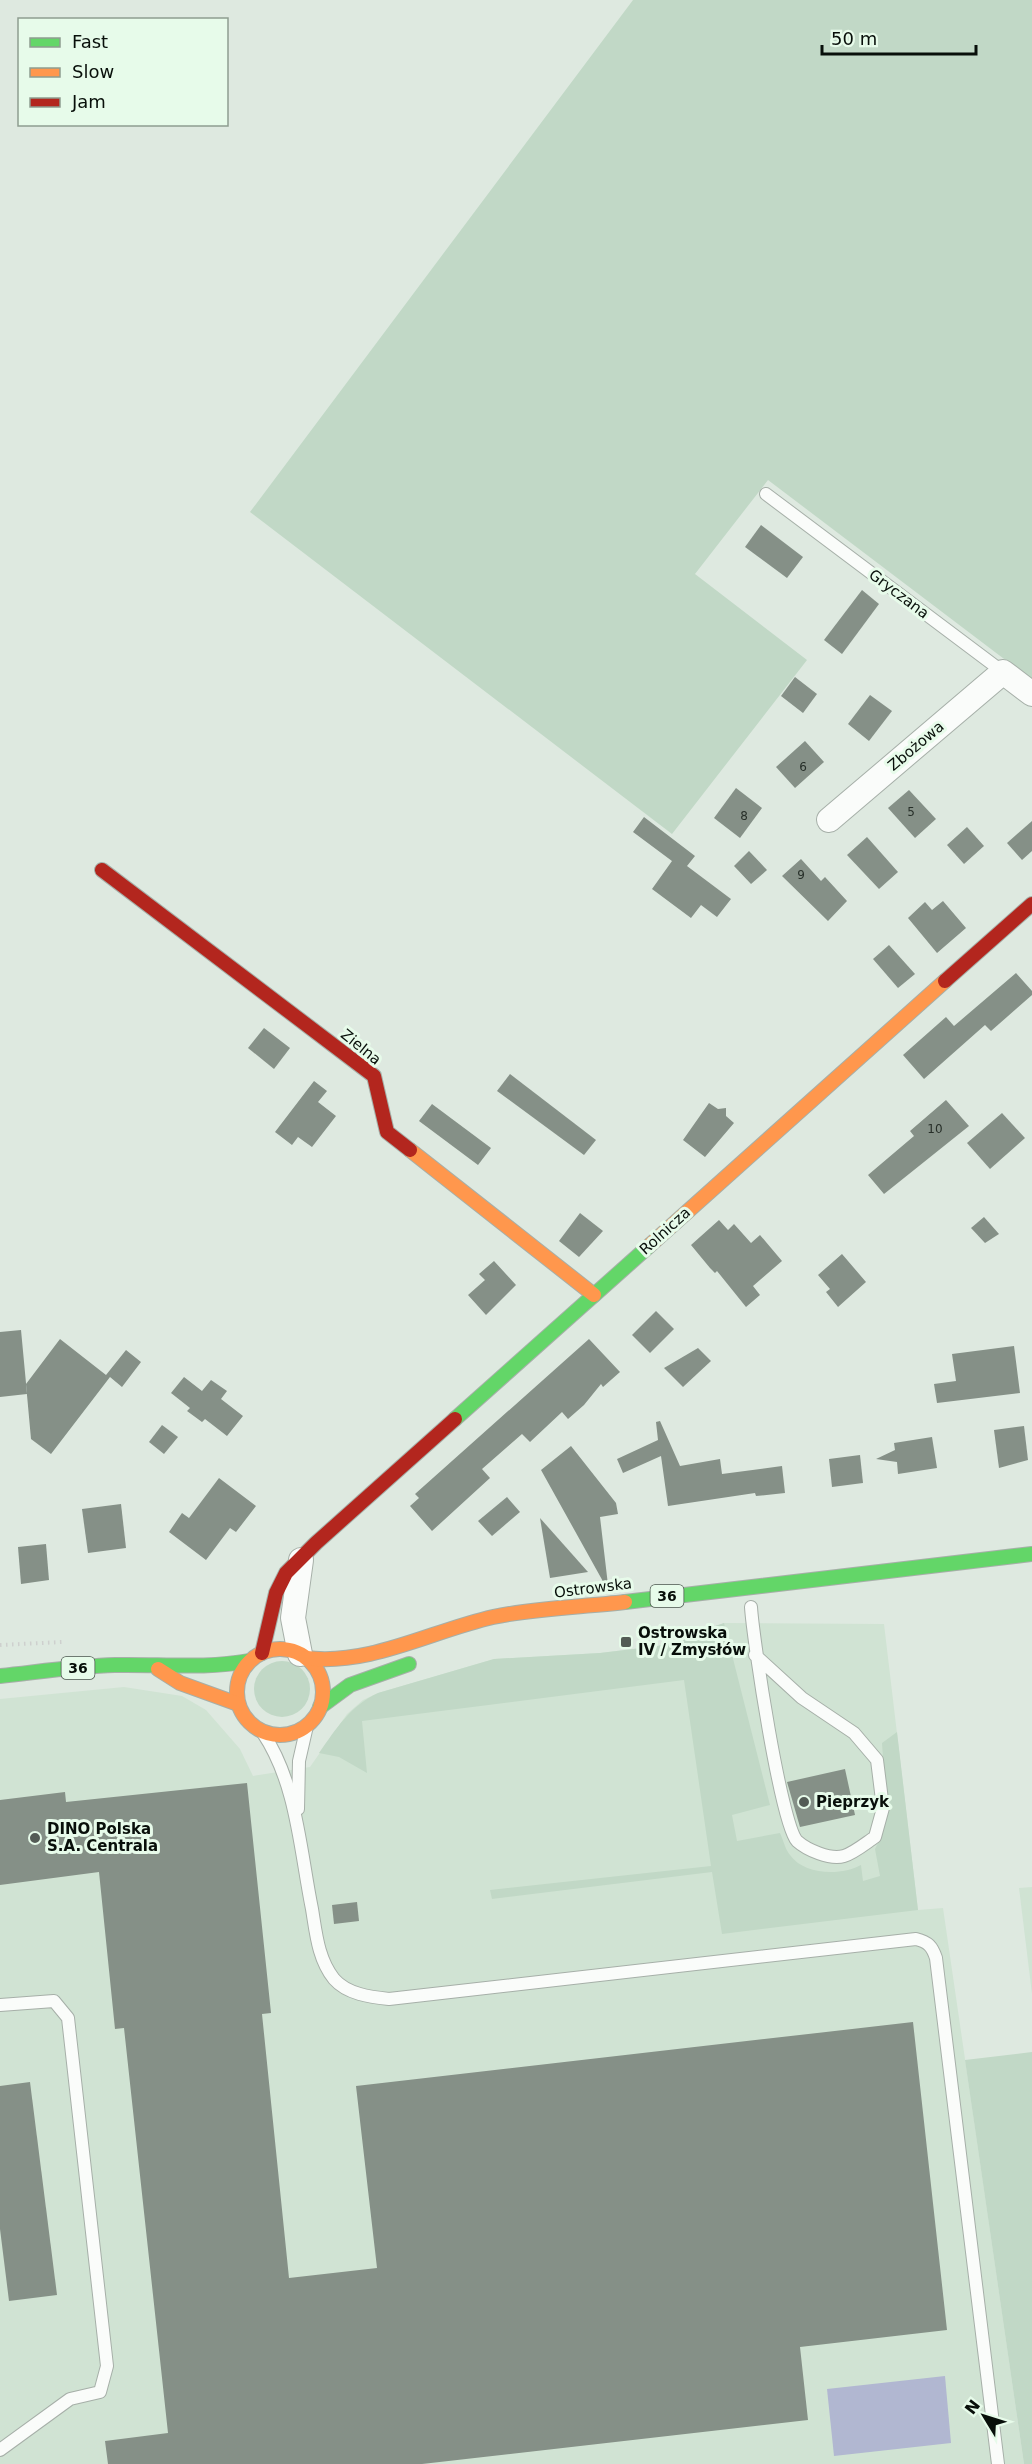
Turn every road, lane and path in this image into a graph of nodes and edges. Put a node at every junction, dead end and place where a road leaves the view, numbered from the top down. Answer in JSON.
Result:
{"nodes":[{"id":1,"x":765,"y":494,"type":"dead end"},
{"id":2,"x":1003,"y":672,"type":"junction"},
{"id":3,"x":1032,"y":694,"type":"edge"},
{"id":4,"x":830,"y":820,"type":"dead end"},
{"id":5,"x":102,"y":870,"type":"dead end"},
{"id":6,"x":1032,"y":904,"type":"edge"},
{"id":7,"x":594,"y":1295,"type":"junction"},
{"id":8,"x":1032,"y":1554,"type":"edge"},
{"id":9,"x":301,"y":1560,"type":"junction"},
{"id":10,"x":752,"y":1607,"type":"dead end"},
{"id":11,"x":262,"y":1653,"type":"junction"},
{"id":12,"x":755,"y":1655,"type":"junction"},
{"id":13,"x":303,"y":1656,"type":"junction"},
{"id":14,"x":424,"y":1659,"type":"dead end"},
{"id":15,"x":249,"y":1661,"type":"junction"},
{"id":16,"x":155,"y":1667,"type":"junction"},
{"id":17,"x":0,"y":1676,"type":"edge"},
{"id":18,"x":238,"y":1704,"type":"junction"},
{"id":19,"x":320,"y":1707,"type":"junction"},
{"id":20,"x":307,"y":1726,"type":"junction"},
{"id":21,"x":263,"y":1733,"type":"junction"},
{"id":22,"x":297,"y":1825,"type":"junction"},
{"id":23,"x":0,"y":2005,"type":"edge"},
{"id":24,"x":0,"y":2450,"type":"edge"},
{"id":25,"x":998,"y":2464,"type":"edge"}],
"edges":[{"from":1,"to":2,"type":"lane","name":"Gryczana"},
{"from":2,"to":3,"type":"street","name":"Gryczana"},
{"from":2,"to":4,"type":"street","name":"Zbożowa"},
{"from":5,"to":7,"type":"street","name":"Zielna"},
{"from":6,"to":7,"type":"street","name":"Rolnicza"},
{"from":7,"to":9,"type":"street","name":"Rolnicza"},
{"from":8,"to":13,"type":"street","name":"Ostrowska","number":"36"},
{"from":9,"to":11,"type":"street","name":"Rolnicza"},
{"from":9,"to":13,"type":"street"},
{"from":10,"to":12,"type":"lane"},
{"from":11,"to":13,"type":"street","number":"36"},
{"from":11,"to":15,"type":"street","number":"36"},
{"from":12,"to":12,"type":"lane"},
{"from":13,"to":19,"type":"street"},
{"from":14,"to":19,"type":"street"},
{"from":15,"to":16,"type":"street","number":"36"},
{"from":15,"to":18,"type":"street"},
{"from":16,"to":17,"type":"street","number":"36"},
{"from":16,"to":18,"type":"street","number":"36"},
{"from":18,"to":21,"type":"street"},
{"from":19,"to":20,"type":"street"},
{"from":20,"to":21,"type":"street"},
{"from":20,"to":22,"type":"lane"},
{"from":21,"to":22,"type":"lane"},
{"from":22,"to":25,"type":"lane"},
{"from":23,"to":24,"type":"lane"}]}
